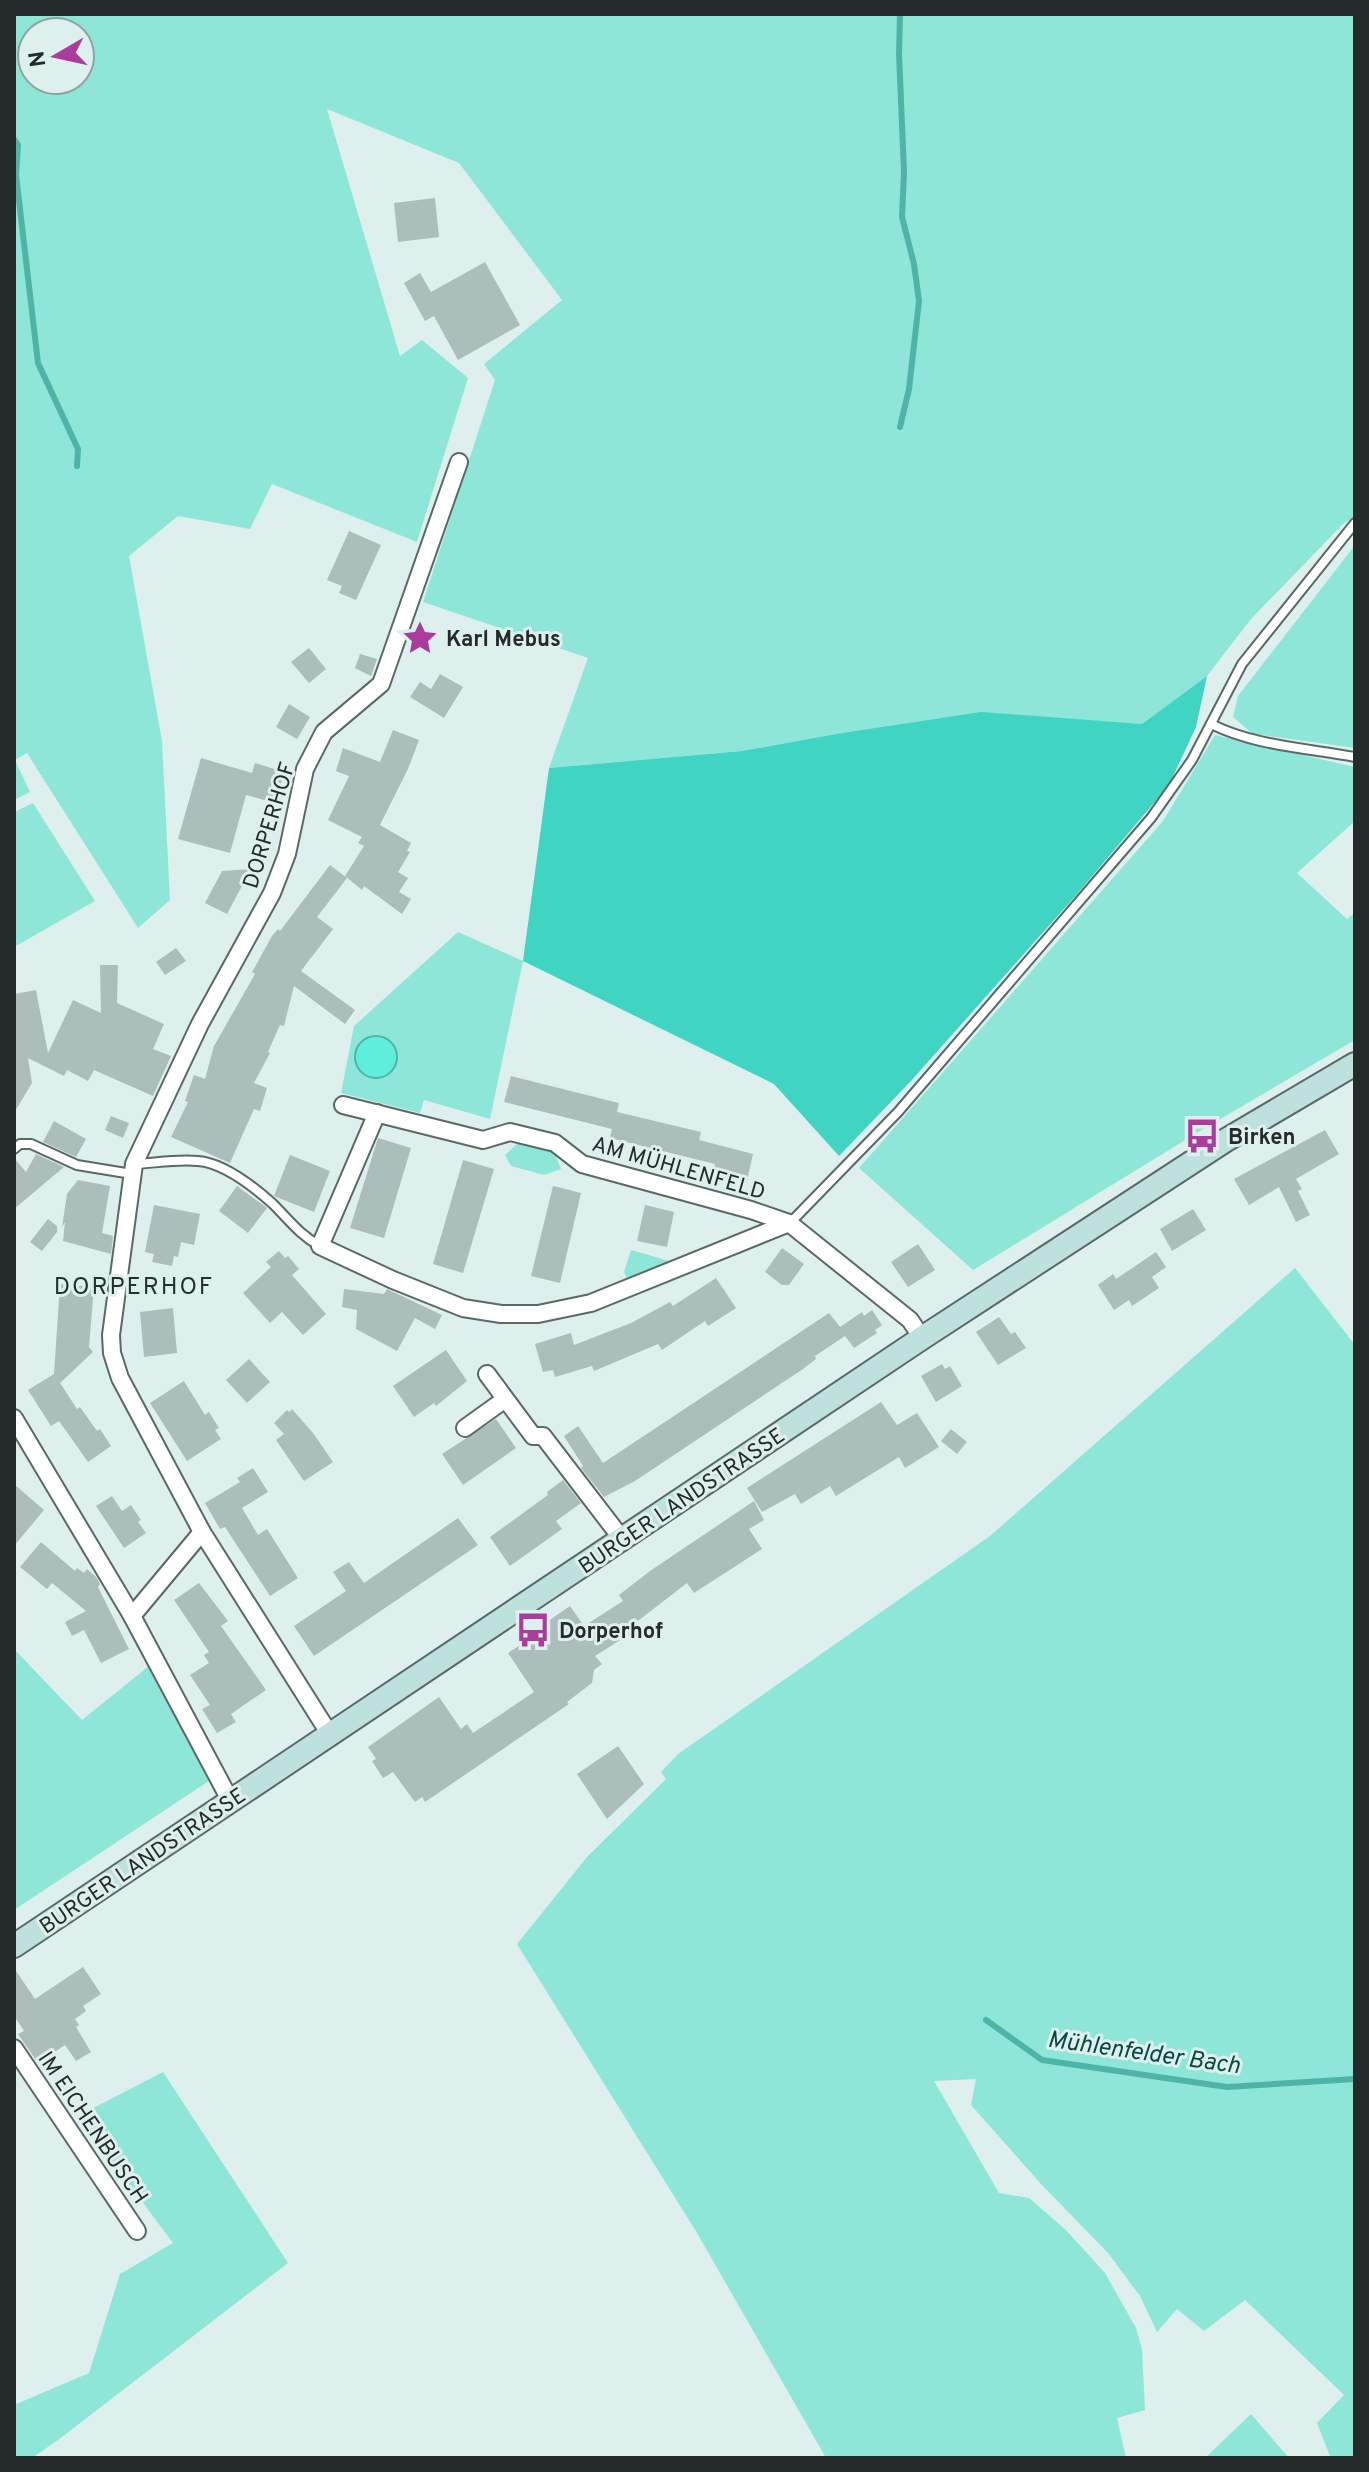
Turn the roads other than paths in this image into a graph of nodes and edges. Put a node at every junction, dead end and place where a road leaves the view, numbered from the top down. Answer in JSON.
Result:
{"nodes":[{"id":1,"x":459,"y":462,"type":"dead end"},
{"id":2,"x":1355,"y":523,"type":"edge"},
{"id":3,"x":1211,"y":724,"type":"junction"},
{"id":4,"x":1355,"y":757,"type":"edge"},
{"id":5,"x":1355,"y":1064,"type":"edge"},
{"id":6,"x":343,"y":1105,"type":"dead end"},
{"id":7,"x":377,"y":1113,"type":"junction"},
{"id":8,"x":14,"y":1149,"type":"edge"},
{"id":9,"x":133,"y":1169,"type":"junction"},
{"id":10,"x":789,"y":1223,"type":"junction"},
{"id":11,"x":320,"y":1246,"type":"junction"},
{"id":12,"x":922,"y":1338,"type":"junction"},
{"id":13,"x":487,"y":1374,"type":"dead end"},
{"id":14,"x":504,"y":1400,"type":"junction"},
{"id":15,"x":14,"y":1418,"type":"edge"},
{"id":16,"x":465,"y":1428,"type":"dead end"},
{"id":17,"x":202,"y":1532,"type":"junction"},
{"id":18,"x":622,"y":1539,"type":"junction"},
{"id":19,"x":132,"y":1616,"type":"junction"},
{"id":20,"x":329,"y":1733,"type":"junction"},
{"id":21,"x":230,"y":1800,"type":"junction"},
{"id":22,"x":14,"y":1946,"type":"edge"},
{"id":23,"x":14,"y":2048,"type":"edge"},
{"id":24,"x":137,"y":2231,"type":"dead end"}],
"edges":[{"from":1,"to":9,"type":"street","name":"DORPERHOF"},
{"from":2,"to":3,"type":"lane"},
{"from":3,"to":4,"type":"lane"},
{"from":3,"to":10,"type":"lane"},
{"from":5,"to":12,"type":"main road","name":"BURGER LANDSTRASSE"},
{"from":6,"to":7,"type":"street","name":"AM MÜHLENFELD"},
{"from":7,"to":10,"type":"street","name":"AM MÜHLENFELD"},
{"from":7,"to":11,"type":"street"},
{"from":8,"to":9,"type":"lane"},
{"from":9,"to":11,"type":"lane"},
{"from":9,"to":17,"type":"street","name":"DORPERHOF"},
{"from":10,"to":11,"type":"street"},
{"from":10,"to":12,"type":"street","name":"AM MÜHLENFELD"},
{"from":12,"to":18,"type":"main road","name":"BURGER LANDSTRASSE"},
{"from":13,"to":14,"type":"street"},
{"from":14,"to":16,"type":"street"},
{"from":14,"to":18,"type":"street"},
{"from":15,"to":19,"type":"street"},
{"from":17,"to":19,"type":"street"},
{"from":17,"to":20,"type":"street","name":"DORPERHOF"},
{"from":18,"to":20,"type":"main road","name":"BURGER LANDSTRASSE"},
{"from":19,"to":21,"type":"street"},
{"from":20,"to":21,"type":"main road","name":"BURGER LANDSTRASSE"},
{"from":21,"to":22,"type":"main road","name":"BURGER LANDSTRASSE"},
{"from":23,"to":24,"type":"street","name":"IM EICHENBUSCH"}]}
